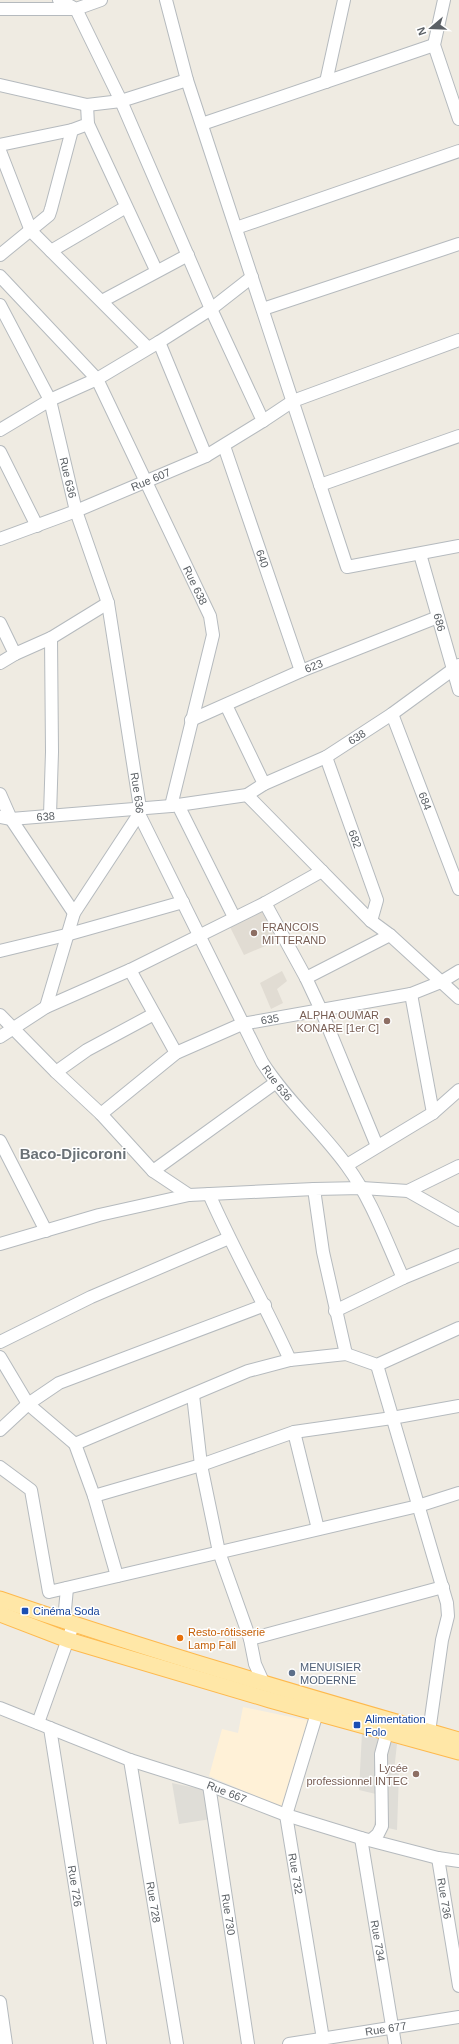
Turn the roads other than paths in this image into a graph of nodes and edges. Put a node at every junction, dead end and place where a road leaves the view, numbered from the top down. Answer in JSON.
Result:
{"nodes":[{"id":1,"x":59,"y":0,"type":"edge"},
{"id":2,"x":101,"y":0,"type":"edge"},
{"id":3,"x":166,"y":0,"type":"edge"},
{"id":4,"x":344,"y":0,"type":"edge"},
{"id":5,"x":444,"y":0,"type":"edge"},
{"id":6,"x":0,"y":9,"type":"edge"},
{"id":7,"x":76,"y":9,"type":"junction"},
{"id":8,"x":434,"y":45,"type":"junction"},
{"id":9,"x":187,"y":80,"type":"junction"},
{"id":10,"x":326,"y":82,"type":"junction"},
{"id":11,"x":0,"y":85,"type":"edge"},
{"id":12,"x":121,"y":101,"type":"junction"},
{"id":13,"x":87,"y":105,"type":"junction"},
{"id":14,"x":459,"y":119,"type":"edge"},
{"id":15,"x":88,"y":124,"type":"junction"},
{"id":16,"x":202,"y":124,"type":"junction"},
{"id":17,"x":72,"y":130,"type":"junction"},
{"id":18,"x":0,"y":145,"type":"edge"},
{"id":19,"x":0,"y":151,"type":"edge"},
{"id":20,"x":459,"y":151,"type":"edge"},
{"id":21,"x":126,"y":207,"type":"junction"},
{"id":22,"x":236,"y":228,"type":"junction"},
{"id":23,"x":31,"y":231,"type":"junction"},
{"id":24,"x":459,"y":244,"type":"edge"},
{"id":25,"x":51,"y":251,"type":"junction"},
{"id":26,"x":0,"y":255,"type":"edge"},
{"id":27,"x":188,"y":255,"type":"junction"},
{"id":28,"x":156,"y":270,"type":"junction"},
{"id":29,"x":0,"y":276,"type":"edge"},
{"id":30,"x":252,"y":277,"type":"junction"},
{"id":31,"x":13,"y":290,"type":"junction"},
{"id":32,"x":0,"y":300,"type":"edge"},
{"id":33,"x":102,"y":301,"type":"junction"},
{"id":34,"x":0,"y":305,"type":"edge"},
{"id":35,"x":211,"y":309,"type":"junction"},
{"id":36,"x":262,"y":310,"type":"junction"},
{"id":37,"x":459,"y":340,"type":"edge"},
{"id":38,"x":154,"y":345,"type":"junction"},
{"id":39,"x":97,"y":379,"type":"junction"},
{"id":40,"x":50,"y":400,"type":"junction"},
{"id":41,"x":293,"y":401,"type":"junction"},
{"id":42,"x":263,"y":421,"type":"junction"},
{"id":43,"x":0,"y":430,"type":"edge"},
{"id":44,"x":459,"y":436,"type":"edge"},
{"id":45,"x":224,"y":446,"type":"junction"},
{"id":46,"x":0,"y":452,"type":"edge"},
{"id":47,"x":206,"y":456,"type":"junction"},
{"id":48,"x":146,"y":482,"type":"junction"},
{"id":49,"x":320,"y":485,"type":"junction"},
{"id":50,"x":76,"y":511,"type":"junction"},
{"id":51,"x":37,"y":526,"type":"junction"},
{"id":52,"x":0,"y":539,"type":"edge"},
{"id":53,"x":459,"y":546,"type":"edge"},
{"id":54,"x":420,"y":554,"type":"junction"},
{"id":55,"x":108,"y":603,"type":"junction"},
{"id":56,"x":438,"y":617,"type":"junction"},
{"id":57,"x":0,"y":623,"type":"edge"},
{"id":58,"x":51,"y":638,"type":"junction"},
{"id":59,"x":15,"y":654,"type":"junction"},
{"id":60,"x":0,"y":663,"type":"edge"},
{"id":61,"x":456,"y":667,"type":"edge"},
{"id":62,"x":301,"y":672,"type":"junction"},
{"id":63,"x":459,"y":690,"type":"edge"},
{"id":64,"x":226,"y":705,"type":"junction"},
{"id":65,"x":392,"y":714,"type":"junction"},
{"id":66,"x":191,"y":720,"type":"junction"},
{"id":67,"x":326,"y":757,"type":"junction"},
{"id":68,"x":264,"y":784,"type":"junction"},
{"id":69,"x":0,"y":794,"type":"edge"},
{"id":70,"x":247,"y":795,"type":"junction"},
{"id":71,"x":174,"y":805,"type":"junction"},
{"id":72,"x":139,"y":811,"type":"junction"},
{"id":73,"x":50,"y":815,"type":"junction"},
{"id":74,"x":6,"y":818,"type":"edge"},
{"id":75,"x":322,"y":871,"type":"junction"},
{"id":76,"x":459,"y":889,"type":"edge"},
{"id":77,"x":183,"y":902,"type":"junction"},
{"id":78,"x":265,"y":903,"type":"junction"},
{"id":79,"x":74,"y":913,"type":"junction"},
{"id":80,"x":234,"y":917,"type":"junction"},
{"id":81,"x":371,"y":921,"type":"junction"},
{"id":82,"x":199,"y":934,"type":"junction"},
{"id":83,"x":66,"y":935,"type":"junction"},
{"id":84,"x":390,"y":935,"type":"junction"},
{"id":85,"x":0,"y":951,"type":"edge"},
{"id":86,"x":130,"y":970,"type":"junction"},
{"id":87,"x":459,"y":971,"type":"edge"},
{"id":88,"x":306,"y":978,"type":"junction"},
{"id":89,"x":442,"y":982,"type":"junction"},
{"id":90,"x":411,"y":994,"type":"junction"},
{"id":91,"x":459,"y":998,"type":"edge"},
{"id":92,"x":46,"y":1007,"type":"junction"},
{"id":93,"x":321,"y":1010,"type":"junction"},
{"id":94,"x":154,"y":1014,"type":"junction"},
{"id":95,"x":0,"y":1015,"type":"edge"},
{"id":96,"x":242,"y":1024,"type":"junction"},
{"id":97,"x":14,"y":1028,"type":"junction"},
{"id":98,"x":0,"y":1037,"type":"edge"},
{"id":99,"x":176,"y":1053,"type":"junction"},
{"id":100,"x":56,"y":1072,"type":"junction"},
{"id":101,"x":275,"y":1083,"type":"junction"},
{"id":102,"x":459,"y":1090,"type":"edge"},
{"id":103,"x":433,"y":1113,"type":"junction"},
{"id":104,"x":101,"y":1114,"type":"junction"},
{"id":105,"x":0,"y":1141,"type":"edge"},
{"id":106,"x":377,"y":1146,"type":"junction"},
{"id":107,"x":347,"y":1165,"type":"junction"},
{"id":108,"x":459,"y":1166,"type":"edge"},
{"id":109,"x":153,"y":1171,"type":"junction"},
{"id":110,"x":362,"y":1188,"type":"junction"},
{"id":111,"x":314,"y":1189,"type":"junction"},
{"id":112,"x":408,"y":1191,"type":"junction"},
{"id":113,"x":209,"y":1194,"type":"junction"},
{"id":114,"x":189,"y":1195,"type":"junction"},
{"id":115,"x":459,"y":1220,"type":"edge"},
{"id":116,"x":46,"y":1231,"type":"junction"},
{"id":117,"x":229,"y":1238,"type":"junction"},
{"id":118,"x":0,"y":1244,"type":"edge"},
{"id":119,"x":459,"y":1256,"type":"edge"},
{"id":120,"x":403,"y":1278,"type":"junction"},
{"id":121,"x":265,"y":1305,"type":"junction"},
{"id":122,"x":335,"y":1311,"type":"junction"},
{"id":123,"x":459,"y":1328,"type":"edge"},
{"id":124,"x":0,"y":1342,"type":"edge"},
{"id":125,"x":346,"y":1354,"type":"junction"},
{"id":126,"x":0,"y":1357,"type":"edge"},
{"id":127,"x":290,"y":1360,"type":"junction"},
{"id":128,"x":377,"y":1365,"type":"junction"},
{"id":129,"x":193,"y":1395,"type":"junction"},
{"id":130,"x":28,"y":1404,"type":"junction"},
{"id":131,"x":459,"y":1406,"type":"edge"},
{"id":132,"x":392,"y":1418,"type":"junction"},
{"id":133,"x":0,"y":1430,"type":"edge"},
{"id":134,"x":294,"y":1432,"type":"junction"},
{"id":135,"x":76,"y":1444,"type":"junction"},
{"id":136,"x":201,"y":1465,"type":"junction"},
{"id":137,"x":0,"y":1468,"type":"edge"},
{"id":138,"x":459,"y":1493,"type":"edge"},
{"id":139,"x":94,"y":1496,"type":"junction"},
{"id":140,"x":418,"y":1506,"type":"junction"},
{"id":141,"x":318,"y":1529,"type":"junction"},
{"id":142,"x":219,"y":1552,"type":"junction"},
{"id":143,"x":117,"y":1576,"type":"junction"},
{"id":144,"x":67,"y":1588,"type":"junction"},
{"id":145,"x":443,"y":1588,"type":"junction"},
{"id":146,"x":0,"y":1599,"type":"edge"},
{"id":147,"x":0,"y":1614,"type":"edge"},
{"id":148,"x":69,"y":1623,"type":"junction"},
{"id":149,"x":250,"y":1639,"type":"junction"},
{"id":150,"x":68,"y":1640,"type":"junction"},
{"id":151,"x":264,"y":1684,"type":"junction"},
{"id":152,"x":0,"y":1708,"type":"edge"},
{"id":153,"x":317,"y":1713,"type":"junction"},
{"id":154,"x":38,"y":1723,"type":"junction"},
{"id":155,"x":50,"y":1728,"type":"junction"},
{"id":156,"x":387,"y":1732,"type":"junction"},
{"id":157,"x":429,"y":1732,"type":"junction"},
{"id":158,"x":459,"y":1740,"type":"edge"},
{"id":159,"x":459,"y":1752,"type":"edge"},
{"id":160,"x":130,"y":1760,"type":"junction"},
{"id":161,"x":209,"y":1785,"type":"junction"},
{"id":162,"x":286,"y":1815,"type":"junction"},
{"id":163,"x":366,"y":1839,"type":"junction"},
{"id":164,"x":438,"y":1858,"type":"junction"},
{"id":165,"x":459,"y":1861,"type":"edge"},
{"id":166,"x":459,"y":1986,"type":"edge"},
{"id":167,"x":0,"y":2002,"type":"edge"},
{"id":168,"x":459,"y":2017,"type":"edge"},
{"id":169,"x":393,"y":2028,"type":"junction"},
{"id":170,"x":323,"y":2038,"type":"junction"},
{"id":171,"x":6,"y":2044,"type":"edge"},
{"id":172,"x":100,"y":2044,"type":"edge"},
{"id":173,"x":177,"y":2044,"type":"edge"},
{"id":174,"x":248,"y":2044,"type":"edge"},
{"id":175,"x":289,"y":2044,"type":"edge"},
{"id":176,"x":396,"y":2044,"type":"edge"}],
"edges":[{"from":1,"to":7,"type":"street"},
{"from":2,"to":7,"type":"street"},
{"from":3,"to":9,"type":"street"},
{"from":4,"to":10,"type":"street"},
{"from":5,"to":8,"type":"street"},
{"from":6,"to":7,"type":"street"},
{"from":7,"to":12,"type":"street"},
{"from":8,"to":10,"type":"street"},
{"from":8,"to":14,"type":"street"},
{"from":9,"to":12,"type":"street"},
{"from":9,"to":16,"type":"street"},
{"from":10,"to":16,"type":"street"},
{"from":11,"to":13,"type":"street"},
{"from":12,"to":13,"type":"street"},
{"from":12,"to":27,"type":"street"},
{"from":13,"to":15,"type":"street"},
{"from":15,"to":17,"type":"street"},
{"from":15,"to":21,"type":"street"},
{"from":16,"to":22,"type":"street"},
{"from":17,"to":18,"type":"street"},
{"from":17,"to":23,"type":"street"},
{"from":19,"to":23,"type":"street"},
{"from":20,"to":22,"type":"street"},
{"from":21,"to":25,"type":"street"},
{"from":21,"to":28,"type":"street"},
{"from":22,"to":30,"type":"street"},
{"from":23,"to":25,"type":"street"},
{"from":23,"to":26,"type":"street"},
{"from":24,"to":36,"type":"street"},
{"from":25,"to":33,"type":"street"},
{"from":27,"to":28,"type":"street"},
{"from":27,"to":35,"type":"street"},
{"from":28,"to":33,"type":"street"},
{"from":29,"to":31,"type":"street","name":"Rue 638"},
{"from":30,"to":35,"type":"street"},
{"from":30,"to":36,"type":"street"},
{"from":31,"to":32,"type":"street"},
{"from":31,"to":39,"type":"street","name":"Rue 638"},
{"from":33,"to":38,"type":"street"},
{"from":34,"to":40,"type":"street","name":"Rue 636"},
{"from":35,"to":38,"type":"street"},
{"from":35,"to":42,"type":"street"},
{"from":36,"to":41,"type":"street"},
{"from":37,"to":41,"type":"street","name":"Rue 607"},
{"from":38,"to":39,"type":"street"},
{"from":38,"to":47,"type":"street"},
{"from":39,"to":40,"type":"street"},
{"from":39,"to":48,"type":"street","name":"Rue 638"},
{"from":40,"to":43,"type":"street"},
{"from":40,"to":50,"type":"street","name":"Rue 636"},
{"from":41,"to":42,"type":"street","name":"Rue 607"},
{"from":41,"to":49,"type":"street"},
{"from":42,"to":45,"type":"street","name":"Rue 607"},
{"from":44,"to":49,"type":"street"},
{"from":45,"to":47,"type":"street","name":"Rue 607"},
{"from":45,"to":62,"type":"street","name":"640"},
{"from":46,"to":51,"type":"street"},
{"from":47,"to":48,"type":"street","name":"Rue 607"},
{"from":48,"to":50,"type":"street","name":"Rue 607"},
{"from":48,"to":66,"type":"street","name":"Rue 638"},
{"from":49,"to":54,"type":"street"},
{"from":50,"to":51,"type":"street","name":"Rue 607"},
{"from":50,"to":55,"type":"street","name":"Rue 636"},
{"from":51,"to":52,"type":"street","name":"Rue 607"},
{"from":53,"to":54,"type":"street"},
{"from":54,"to":56,"type":"street","name":"686"},
{"from":55,"to":58,"type":"street"},
{"from":55,"to":72,"type":"street","name":"Rue 636"},
{"from":56,"to":61,"type":"street","name":"686"},
{"from":56,"to":62,"type":"street","name":"623"},
{"from":57,"to":59,"type":"street"},
{"from":58,"to":59,"type":"street"},
{"from":58,"to":73,"type":"street"},
{"from":59,"to":60,"type":"street"},
{"from":61,"to":63,"type":"street","name":"686"},
{"from":61,"to":65,"type":"street","name":"638"},
{"from":62,"to":64,"type":"street","name":"623"},
{"from":64,"to":66,"type":"street","name":"623"},
{"from":64,"to":68,"type":"street"},
{"from":65,"to":67,"type":"street","name":"638"},
{"from":65,"to":76,"type":"street","name":"684"},
{"from":66,"to":71,"type":"street","name":"Rue 638"},
{"from":67,"to":68,"type":"street","name":"638"},
{"from":67,"to":81,"type":"street","name":"682"},
{"from":68,"to":70,"type":"street","name":"638"},
{"from":69,"to":74,"type":"street"},
{"from":70,"to":71,"type":"street","name":"638"},
{"from":70,"to":75,"type":"street"},
{"from":71,"to":72,"type":"street","name":"638"},
{"from":71,"to":80,"type":"street"},
{"from":72,"to":73,"type":"street","name":"638"},
{"from":72,"to":77,"type":"street","name":"Rue 636"},
{"from":72,"to":79,"type":"street"},
{"from":73,"to":74,"type":"street","name":"638"},
{"from":74,"to":79,"type":"street"},
{"from":75,"to":78,"type":"street"},
{"from":75,"to":81,"type":"street"},
{"from":77,"to":82,"type":"street","name":"Rue 636"},
{"from":77,"to":83,"type":"street"},
{"from":78,"to":80,"type":"street"},
{"from":78,"to":88,"type":"street"},
{"from":79,"to":83,"type":"street"},
{"from":80,"to":82,"type":"street"},
{"from":81,"to":84,"type":"street"},
{"from":82,"to":86,"type":"street"},
{"from":82,"to":96,"type":"street","name":"Rue 636"},
{"from":83,"to":85,"type":"street"},
{"from":83,"to":92,"type":"street"},
{"from":84,"to":88,"type":"street"},
{"from":84,"to":89,"type":"street"},
{"from":86,"to":92,"type":"street"},
{"from":86,"to":94,"type":"street"},
{"from":87,"to":89,"type":"street","name":"635"},
{"from":88,"to":93,"type":"street"},
{"from":89,"to":90,"type":"street","name":"635"},
{"from":89,"to":91,"type":"street"},
{"from":90,"to":93,"type":"street","name":"635"},
{"from":90,"to":103,"type":"street"},
{"from":92,"to":97,"type":"street"},
{"from":93,"to":96,"type":"street","name":"635"},
{"from":93,"to":106,"type":"street"},
{"from":94,"to":99,"type":"street"},
{"from":94,"to":100,"type":"street"},
{"from":95,"to":97,"type":"street"},
{"from":96,"to":99,"type":"street","name":"635"},
{"from":96,"to":101,"type":"street","name":"Rue 636"},
{"from":97,"to":98,"type":"street"},
{"from":97,"to":100,"type":"street"},
{"from":99,"to":104,"type":"street","name":"635"},
{"from":100,"to":104,"type":"street"},
{"from":101,"to":107,"type":"street","name":"Rue 636"},
{"from":101,"to":109,"type":"street"},
{"from":102,"to":103,"type":"street"},
{"from":103,"to":106,"type":"street"},
{"from":104,"to":109,"type":"street"},
{"from":105,"to":116,"type":"street"},
{"from":106,"to":107,"type":"street"},
{"from":107,"to":110,"type":"street","name":"Rue 636"},
{"from":108,"to":112,"type":"street"},
{"from":109,"to":114,"type":"street"},
{"from":110,"to":111,"type":"street"},
{"from":110,"to":112,"type":"street"},
{"from":110,"to":120,"type":"street","name":"Rue 636"},
{"from":111,"to":113,"type":"street"},
{"from":111,"to":122,"type":"street"},
{"from":112,"to":115,"type":"street"},
{"from":113,"to":114,"type":"street"},
{"from":113,"to":117,"type":"street"},
{"from":114,"to":116,"type":"street"},
{"from":116,"to":118,"type":"street"},
{"from":117,"to":121,"type":"street"},
{"from":117,"to":124,"type":"street"},
{"from":119,"to":120,"type":"street"},
{"from":120,"to":122,"type":"street"},
{"from":121,"to":127,"type":"street"},
{"from":121,"to":130,"type":"street"},
{"from":122,"to":125,"type":"street"},
{"from":123,"to":128,"type":"street"},
{"from":125,"to":127,"type":"street"},
{"from":125,"to":128,"type":"street"},
{"from":126,"to":130,"type":"street"},
{"from":127,"to":129,"type":"street"},
{"from":128,"to":132,"type":"street"},
{"from":129,"to":135,"type":"street"},
{"from":129,"to":136,"type":"street"},
{"from":130,"to":133,"type":"street"},
{"from":130,"to":135,"type":"street"},
{"from":131,"to":132,"type":"street"},
{"from":132,"to":134,"type":"street"},
{"from":132,"to":140,"type":"street"},
{"from":134,"to":136,"type":"street"},
{"from":134,"to":141,"type":"street"},
{"from":135,"to":139,"type":"street"},
{"from":136,"to":139,"type":"street"},
{"from":136,"to":142,"type":"street"},
{"from":137,"to":144,"type":"street"},
{"from":138,"to":140,"type":"street"},
{"from":139,"to":143,"type":"street"},
{"from":140,"to":141,"type":"street"},
{"from":140,"to":145,"type":"street"},
{"from":141,"to":142,"type":"street"},
{"from":142,"to":143,"type":"street"},
{"from":142,"to":149,"type":"street"},
{"from":143,"to":144,"type":"street"},
{"from":144,"to":148,"type":"street"},
{"from":145,"to":149,"type":"street"},
{"from":145,"to":157,"type":"street"},
{"from":146,"to":148,"type":"main road"},
{"from":147,"to":150,"type":"main road"},
{"from":148,"to":150,"type":"street"},
{"from":148,"to":151,"type":"main road"},
{"from":149,"to":151,"type":"street"},
{"from":150,"to":153,"type":"main road"},
{"from":150,"to":154,"type":"street"},
{"from":151,"to":157,"type":"main road"},
{"from":152,"to":154,"type":"street","name":"Rue 667"},
{"from":153,"to":156,"type":"main road"},
{"from":153,"to":162,"type":"street","name":"Rue 732"},
{"from":154,"to":155,"type":"street","name":"Rue 667"},
{"from":155,"to":160,"type":"street","name":"Rue 667"},
{"from":155,"to":172,"type":"street","name":"Rue 726"},
{"from":156,"to":159,"type":"main road"},
{"from":156,"to":163,"type":"street"},
{"from":157,"to":158,"type":"main road"},
{"from":160,"to":161,"type":"street","name":"Rue 667"},
{"from":160,"to":173,"type":"street","name":"Rue 728"},
{"from":161,"to":162,"type":"street","name":"Rue 667"},
{"from":161,"to":174,"type":"street","name":"Rue 730"},
{"from":162,"to":163,"type":"street","name":"Rue 667"},
{"from":162,"to":170,"type":"street","name":"Rue 732"},
{"from":163,"to":164,"type":"street","name":"Rue 667"},
{"from":163,"to":169,"type":"street","name":"Rue 734"},
{"from":164,"to":165,"type":"street","name":"Rue 667"},
{"from":164,"to":166,"type":"street","name":"Rue 736"},
{"from":167,"to":171,"type":"street"},
{"from":168,"to":169,"type":"street","name":"Rue 677"},
{"from":169,"to":170,"type":"street","name":"Rue 677"},
{"from":169,"to":176,"type":"street","name":"Rue 734"},
{"from":170,"to":175,"type":"street","name":"Rue 677"}]}
